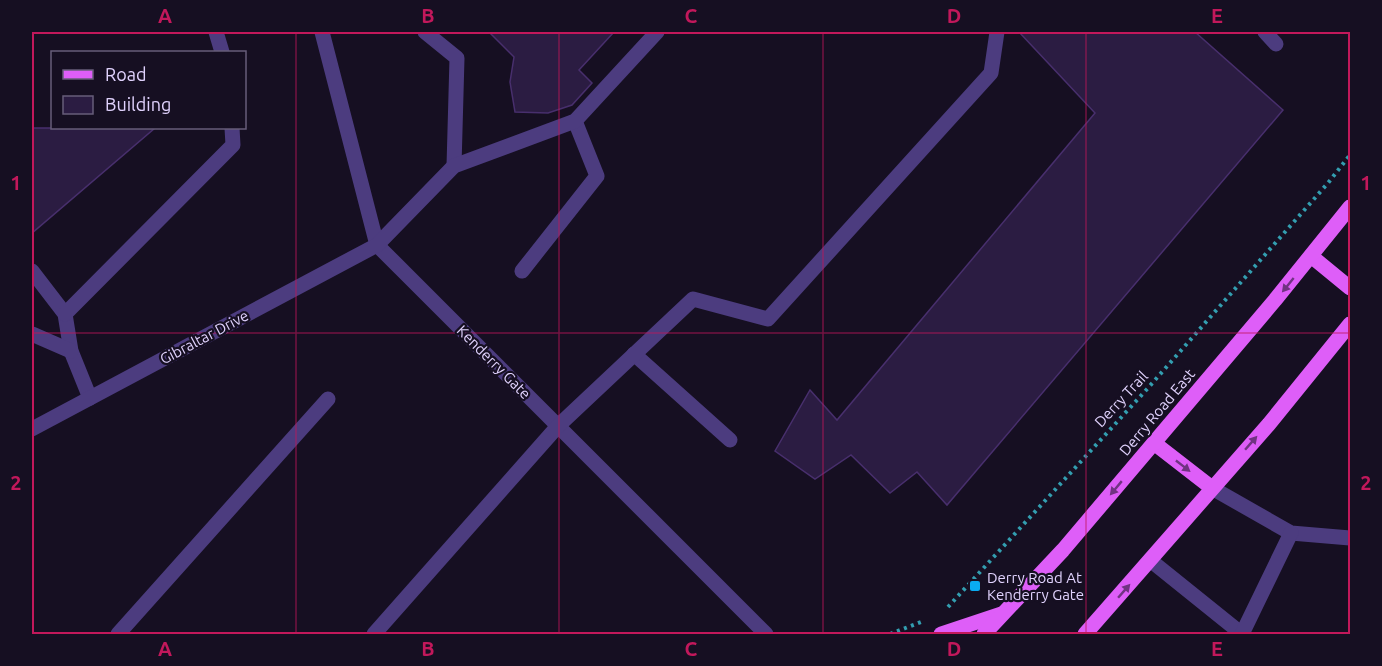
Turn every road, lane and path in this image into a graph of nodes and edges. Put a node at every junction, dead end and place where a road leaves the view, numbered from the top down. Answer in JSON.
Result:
{"nodes":[{"id":1,"x":216,"y":32,"type":"edge"},
{"id":2,"x":322,"y":32,"type":"edge"},
{"id":3,"x":425,"y":32,"type":"edge"},
{"id":4,"x":657,"y":32,"type":"edge"},
{"id":5,"x":997,"y":32,"type":"edge"},
{"id":6,"x":1265,"y":32,"type":"edge"},
{"id":7,"x":1276,"y":44,"type":"dead end"},
{"id":8,"x":222,"y":51,"type":"edge"},
{"id":9,"x":575,"y":121,"type":"junction"},
{"id":10,"x":232,"y":129,"type":"edge"},
{"id":11,"x":1350,"y":155,"type":"edge"},
{"id":12,"x":454,"y":166,"type":"junction"},
{"id":13,"x":1350,"y":207,"type":"edge"},
{"id":14,"x":377,"y":245,"type":"junction"},
{"id":15,"x":1311,"y":256,"type":"junction"},
{"id":16,"x":32,"y":271,"type":"edge"},
{"id":17,"x":522,"y":271,"type":"dead end"},
{"id":18,"x":1350,"y":288,"type":"edge"},
{"id":19,"x":65,"y":314,"type":"junction"},
{"id":20,"x":1350,"y":324,"type":"edge"},
{"id":21,"x":32,"y":334,"type":"edge"},
{"id":22,"x":71,"y":351,"type":"junction"},
{"id":23,"x":634,"y":354,"type":"junction"},
{"id":24,"x":90,"y":398,"type":"junction"},
{"id":25,"x":328,"y":399,"type":"dead end"},
{"id":26,"x":558,"y":426,"type":"junction"},
{"id":27,"x":32,"y":429,"type":"edge"},
{"id":28,"x":730,"y":440,"type":"dead end"},
{"id":29,"x":1154,"y":443,"type":"junction"},
{"id":30,"x":1212,"y":488,"type":"junction"},
{"id":31,"x":1291,"y":533,"type":"junction"},
{"id":32,"x":1350,"y":538,"type":"edge"},
{"id":33,"x":1150,"y":560,"type":"junction"},
{"id":34,"x":941,"y":611,"type":"dead end"},
{"id":35,"x":1004,"y":613,"type":"junction"},
{"id":36,"x":925,"y":620,"type":"dead end"},
{"id":37,"x":118,"y":634,"type":"edge"},
{"id":38,"x":374,"y":634,"type":"edge"},
{"id":39,"x":766,"y":634,"type":"edge"},
{"id":40,"x":890,"y":634,"type":"edge"},
{"id":41,"x":941,"y":634,"type":"edge"},
{"id":42,"x":984,"y":634,"type":"edge"},
{"id":43,"x":1085,"y":634,"type":"edge"},
{"id":44,"x":1242,"y":634,"type":"edge"}],
"edges":[{"from":1,"to":8,"type":"street"},
{"from":2,"to":14,"type":"street"},
{"from":3,"to":12,"type":"street"},
{"from":4,"to":9,"type":"street"},
{"from":5,"to":23,"type":"street"},
{"from":6,"to":7,"type":"street"},
{"from":9,"to":12,"type":"street"},
{"from":9,"to":17,"type":"street"},
{"from":10,"to":19,"type":"street"},
{"from":11,"to":34,"type":"path","name":"Derry Trail"},
{"from":12,"to":14,"type":"street","name":"Gibraltar Drive"},
{"from":13,"to":15,"type":"main road","name":"Derry Road East"},
{"from":14,"to":24,"type":"street","name":"Gibraltar Drive"},
{"from":14,"to":26,"type":"street","name":"Kenderry Gate"},
{"from":15,"to":18,"type":"main road"},
{"from":15,"to":29,"type":"main road","name":"Derry Road East","one_way":true},
{"from":16,"to":19,"type":"street"},
{"from":19,"to":22,"type":"street"},
{"from":30,"to":20,"type":"main road","one_way":true},
{"from":21,"to":22,"type":"street"},
{"from":22,"to":24,"type":"street"},
{"from":23,"to":26,"type":"street"},
{"from":23,"to":28,"type":"street"},
{"from":24,"to":27,"type":"street","name":"Gibraltar Drive"},
{"from":25,"to":37,"type":"street"},
{"from":26,"to":38,"type":"street"},
{"from":26,"to":39,"type":"street","name":"Kenderry Gate"},
{"from":29,"to":30,"type":"main road","one_way":true},
{"from":29,"to":35,"type":"main road","name":"Derry Road East","one_way":true},
{"from":30,"to":31,"type":"street"},
{"from":30,"to":33,"type":"main road"},
{"from":31,"to":32,"type":"street"},
{"from":31,"to":44,"type":"street"},
{"from":43,"to":33,"type":"main road","one_way":true},
{"from":33,"to":44,"type":"street"},
{"from":35,"to":41,"type":"main road"},
{"from":35,"to":42,"type":"main road","name":"Derry Road East"},
{"from":36,"to":40,"type":"path"}]}
